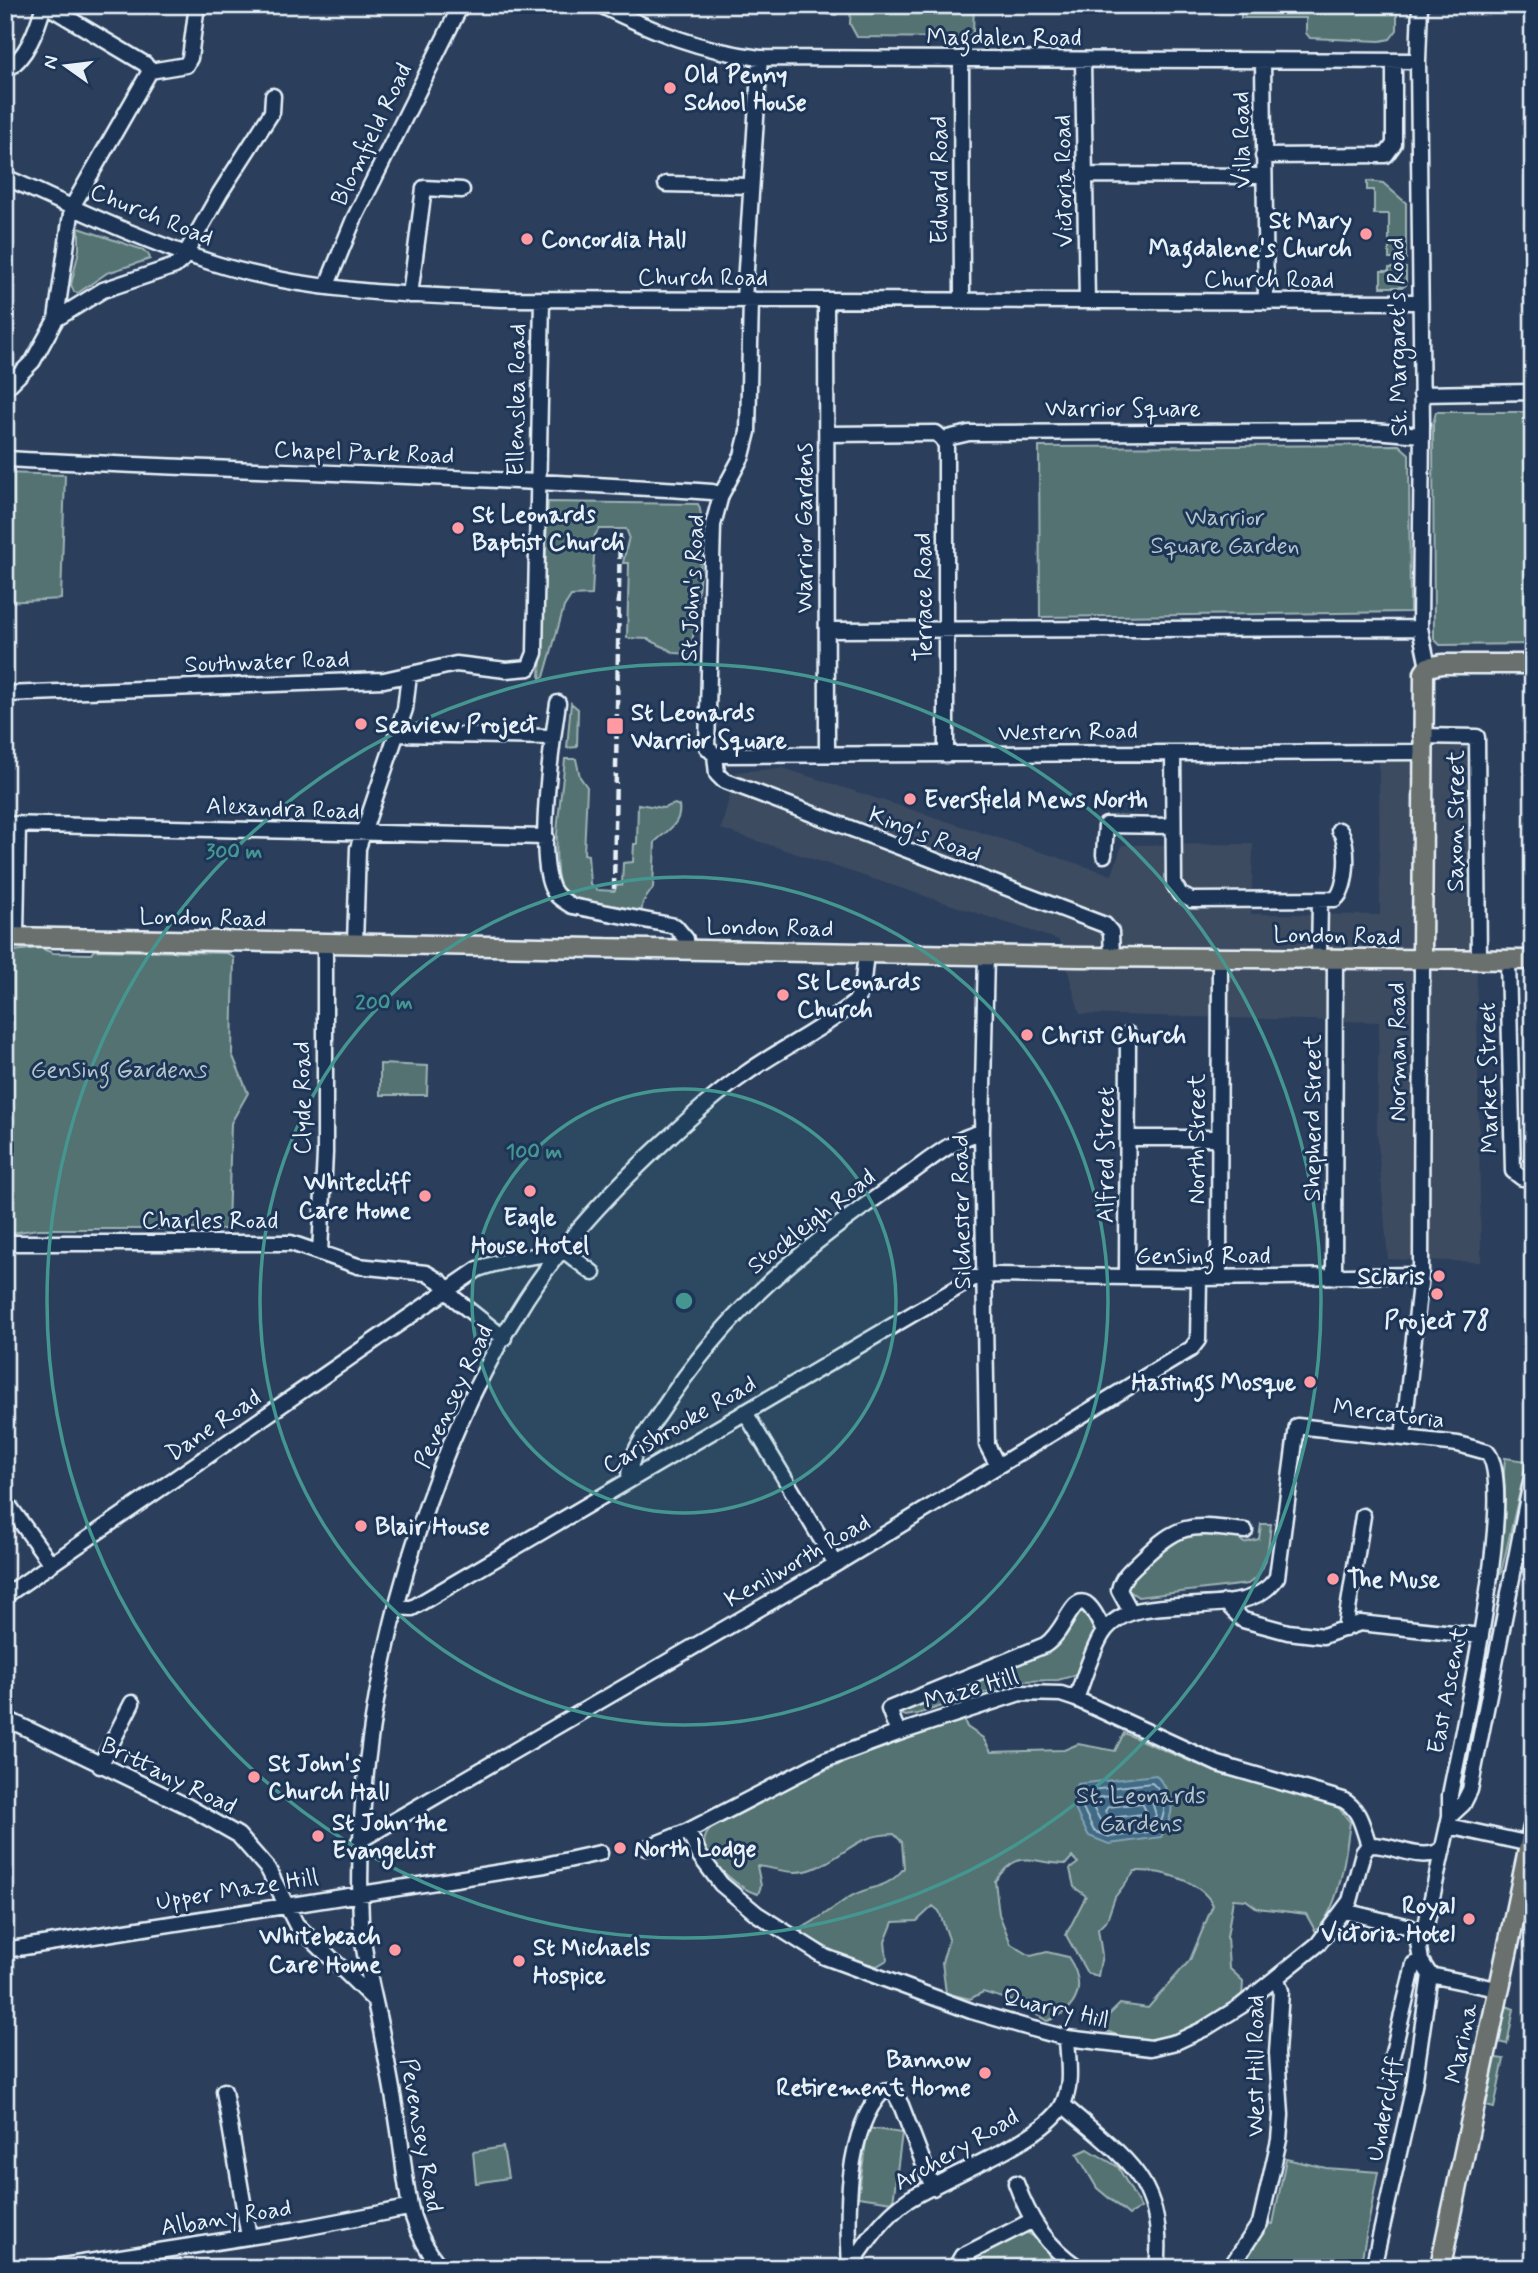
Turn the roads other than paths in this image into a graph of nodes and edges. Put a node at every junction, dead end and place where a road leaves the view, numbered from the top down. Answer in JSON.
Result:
{"nodes":[{"id":1,"x":45,"y":5,"type":"edge"},
{"id":2,"x":197,"y":5,"type":"edge"},
{"id":3,"x":461,"y":5,"type":"edge"},
{"id":4,"x":600,"y":5,"type":"edge"},
{"id":5,"x":1420,"y":5,"type":"edge"},
{"id":6,"x":67,"y":11,"type":"edge"},
{"id":7,"x":760,"y":58,"type":"junction"},
{"id":8,"x":961,"y":59,"type":"junction"},
{"id":9,"x":1083,"y":61,"type":"junction"},
{"id":10,"x":1263,"y":61,"type":"junction"},
{"id":11,"x":1394,"y":61,"type":"junction"},
{"id":12,"x":1418,"y":61,"type":"junction"},
{"id":13,"x":5,"y":71,"type":"edge"},
{"id":14,"x":150,"y":71,"type":"junction"},
{"id":15,"x":274,"y":96,"type":"dead end"},
{"id":16,"x":1263,"y":156,"type":"junction"},
{"id":17,"x":1086,"y":175,"type":"junction"},
{"id":18,"x":1263,"y":176,"type":"junction"},
{"id":19,"x":5,"y":177,"type":"edge"},
{"id":20,"x":666,"y":184,"type":"dead end"},
{"id":21,"x":750,"y":186,"type":"junction"},
{"id":22,"x":462,"y":190,"type":"dead end"},
{"id":23,"x":72,"y":207,"type":"junction"},
{"id":24,"x":187,"y":254,"type":"junction"},
{"id":25,"x":327,"y":285,"type":"junction"},
{"id":26,"x":410,"y":295,"type":"junction"},
{"id":27,"x":542,"y":299,"type":"junction"},
{"id":28,"x":748,"y":299,"type":"junction"},
{"id":29,"x":962,"y":300,"type":"junction"},
{"id":30,"x":826,"y":301,"type":"junction"},
{"id":31,"x":1087,"y":301,"type":"junction"},
{"id":32,"x":1266,"y":302,"type":"junction"},
{"id":33,"x":1420,"y":302,"type":"junction"},
{"id":34,"x":56,"y":319,"type":"junction"},
{"id":35,"x":5,"y":389,"type":"edge"},
{"id":36,"x":1533,"y":393,"type":"edge"},
{"id":37,"x":1422,"y":394,"type":"junction"},
{"id":38,"x":827,"y":433,"type":"junction"},
{"id":39,"x":1422,"y":435,"type":"junction"},
{"id":40,"x":943,"y":439,"type":"junction"},
{"id":41,"x":5,"y":459,"type":"edge"},
{"id":42,"x":537,"y":481,"type":"junction"},
{"id":43,"x":721,"y":495,"type":"junction"},
{"id":44,"x":1420,"y":628,"type":"junction"},
{"id":45,"x":945,"y":629,"type":"junction"},
{"id":46,"x":827,"y":630,"type":"junction"},
{"id":47,"x":1533,"y":664,"type":"edge"},
{"id":48,"x":1428,"y":667,"type":"junction"},
{"id":49,"x":529,"y":668,"type":"joint"},
{"id":50,"x":409,"y":675,"type":"junction"},
{"id":51,"x":5,"y":694,"type":"edge"},
{"id":52,"x":558,"y":703,"type":"dead end"},
{"id":53,"x":397,"y":734,"type":"junction"},
{"id":54,"x":553,"y":737,"type":"junction"},
{"id":55,"x":1421,"y":744,"type":"junction"},
{"id":56,"x":1173,"y":753,"type":"junction"},
{"id":57,"x":827,"y":754,"type":"junction"},
{"id":58,"x":715,"y":755,"type":"junction"},
{"id":59,"x":946,"y":755,"type":"junction"},
{"id":60,"x":12,"y":824,"type":"edge"},
{"id":61,"x":1173,"y":826,"type":"junction"},
{"id":62,"x":1339,"y":830,"type":"dead end"},
{"id":63,"x":361,"y":834,"type":"junction"},
{"id":64,"x":546,"y":837,"type":"junction"},
{"id":65,"x":1104,"y":855,"type":"dead end"},
{"id":66,"x":1320,"y":901,"type":"junction"},
{"id":67,"x":11,"y":936,"type":"edge"},
{"id":68,"x":325,"y":944,"type":"junction"},
{"id":69,"x":355,"y":944,"type":"junction"},
{"id":70,"x":687,"y":951,"type":"junction"},
{"id":71,"x":866,"y":953,"type":"junction"},
{"id":72,"x":986,"y":955,"type":"junction"},
{"id":73,"x":1112,"y":957,"type":"junction"},
{"id":74,"x":1422,"y":957,"type":"junction"},
{"id":75,"x":1220,"y":958,"type":"junction"},
{"id":76,"x":1327,"y":959,"type":"junction"},
{"id":77,"x":1479,"y":960,"type":"junction"},
{"id":78,"x":1508,"y":960,"type":"junction"},
{"id":79,"x":1533,"y":960,"type":"edge"},
{"id":80,"x":1128,"y":1034,"type":"dead end"},
{"id":81,"x":982,"y":1132,"type":"junction"},
{"id":82,"x":1128,"y":1138,"type":"junction"},
{"id":83,"x":1219,"y":1138,"type":"junction"},
{"id":84,"x":1533,"y":1178,"type":"edge"},
{"id":85,"x":5,"y":1243,"type":"edge"},
{"id":86,"x":563,"y":1250,"type":"junction"},
{"id":87,"x":320,"y":1252,"type":"junction"},
{"id":88,"x":593,"y":1273,"type":"dead end"},
{"id":89,"x":1421,"y":1275,"type":"junction"},
{"id":90,"x":985,"y":1276,"type":"junction"},
{"id":91,"x":1127,"y":1277,"type":"junction"},
{"id":92,"x":1334,"y":1277,"type":"junction"},
{"id":93,"x":1199,"y":1278,"type":"junction"},
{"id":94,"x":1219,"y":1278,"type":"junction"},
{"id":95,"x":446,"y":1290,"type":"junction"},
{"id":96,"x":503,"y":1338,"type":"junction"},
{"id":97,"x":745,"y":1412,"type":"junction"},
{"id":98,"x":1403,"y":1437,"type":"junction"},
{"id":99,"x":1480,"y":1449,"type":"joint"},
{"id":100,"x":998,"y":1466,"type":"junction"},
{"id":101,"x":1533,"y":1472,"type":"edge"},
{"id":102,"x":629,"y":1479,"type":"junction"},
{"id":103,"x":5,"y":1500,"type":"edge"},
{"id":104,"x":1363,"y":1516,"type":"dead end"},
{"id":105,"x":1245,"y":1531,"type":"dead end"},
{"id":106,"x":51,"y":1564,"type":"junction"},
{"id":107,"x":836,"y":1564,"type":"junction"},
{"id":108,"x":5,"y":1596,"type":"edge"},
{"id":109,"x":1225,"y":1602,"type":"junction"},
{"id":110,"x":396,"y":1607,"type":"junction"},
{"id":111,"x":1131,"y":1612,"type":"junction"},
{"id":112,"x":1346,"y":1629,"type":"junction"},
{"id":113,"x":1104,"y":1632,"type":"junction"},
{"id":114,"x":1481,"y":1636,"type":"junction"},
{"id":115,"x":1076,"y":1699,"type":"junction"},
{"id":116,"x":132,"y":1703,"type":"dead end"},
{"id":117,"x":5,"y":1718,"type":"edge"},
{"id":118,"x":898,"y":1733,"type":"junction"},
{"id":119,"x":100,"y":1766,"type":"junction"},
{"id":120,"x":1449,"y":1821,"type":"junction"},
{"id":121,"x":688,"y":1831,"type":"junction"},
{"id":122,"x":1531,"y":1836,"type":"edge"},
{"id":123,"x":359,"y":1841,"type":"junction"},
{"id":124,"x":1369,"y":1845,"type":"junction"},
{"id":125,"x":646,"y":1848,"type":"dead end"},
{"id":126,"x":1443,"y":1849,"type":"junction"},
{"id":127,"x":600,"y":1853,"type":"dead end"},
{"id":128,"x":361,"y":1892,"type":"junction"},
{"id":129,"x":286,"y":1903,"type":"junction"},
{"id":130,"x":1344,"y":1911,"type":"junction"},
{"id":131,"x":1418,"y":1942,"type":"junction"},
{"id":132,"x":5,"y":1950,"type":"edge"},
{"id":133,"x":1421,"y":1961,"type":"junction"},
{"id":134,"x":1430,"y":1975,"type":"junction"},
{"id":135,"x":1277,"y":1979,"type":"junction"},
{"id":136,"x":1497,"y":1989,"type":"junction"},
{"id":137,"x":376,"y":2002,"type":"junction"},
{"id":138,"x":1067,"y":2038,"type":"junction"},
{"id":139,"x":1392,"y":2057,"type":"dead end"},
{"id":140,"x":224,"y":2091,"type":"dead end"},
{"id":141,"x":1063,"y":2105,"type":"junction"},
{"id":142,"x":1016,"y":2183,"type":"dead end"},
{"id":143,"x":933,"y":2188,"type":"junction"},
{"id":144,"x":408,"y":2208,"type":"junction"},
{"id":145,"x":1031,"y":2221,"type":"junction"},
{"id":146,"x":249,"y":2237,"type":"junction"},
{"id":147,"x":1057,"y":2262,"type":"edge"},
{"id":148,"x":849,"y":2267,"type":"edge"},
{"id":149,"x":50,"y":2268,"type":"edge"},
{"id":150,"x":441,"y":2268,"type":"edge"},
{"id":151,"x":955,"y":2268,"type":"edge"},
{"id":152,"x":1079,"y":2268,"type":"edge"},
{"id":153,"x":1157,"y":2268,"type":"edge"},
{"id":154,"x":1230,"y":2268,"type":"edge"},
{"id":155,"x":1373,"y":2268,"type":"edge"},
{"id":156,"x":1440,"y":2268,"type":"edge"}],
"edges":[{"from":1,"to":6,"type":"street"},
{"from":1,"to":13,"type":"street"},
{"from":2,"to":14,"type":"street"},
{"from":3,"to":25,"type":"street","name":"Blomfield Road"},
{"from":4,"to":7,"type":"street","name":"Magdalen Road"},
{"from":5,"to":12,"type":"street","name":"St. Margaret's Road"},
{"from":6,"to":14,"type":"street"},
{"from":7,"to":8,"type":"street","name":"Magdalen Road"},
{"from":7,"to":21,"type":"street","name":"St John's Road"},
{"from":8,"to":9,"type":"street","name":"Magdalen Road"},
{"from":8,"to":29,"type":"street","name":"Edward Road"},
{"from":9,"to":10,"type":"street","name":"Magdalen Road"},
{"from":9,"to":17,"type":"street","name":"Victoria Road"},
{"from":10,"to":11,"type":"street","name":"Magdalen Road"},
{"from":10,"to":16,"type":"street","name":"Villa Road"},
{"from":11,"to":12,"type":"street","name":"Magdalen Road"},
{"from":11,"to":16,"type":"street"},
{"from":12,"to":33,"type":"street","name":"St. Margaret's Road"},
{"from":14,"to":23,"type":"street"},
{"from":15,"to":24,"type":"street"},
{"from":16,"to":18,"type":"street","name":"Villa Road"},
{"from":17,"to":18,"type":"street"},
{"from":17,"to":31,"type":"street","name":"Victoria Road"},
{"from":18,"to":32,"type":"street","name":"Villa Road"},
{"from":19,"to":23,"type":"street","name":"Church Road"},
{"from":20,"to":21,"type":"street"},
{"from":21,"to":28,"type":"street","name":"St John's Road"},
{"from":22,"to":26,"type":"street"},
{"from":23,"to":24,"type":"street","name":"Church Road"},
{"from":23,"to":34,"type":"street"},
{"from":24,"to":25,"type":"street","name":"Church Road"},
{"from":24,"to":34,"type":"street"},
{"from":25,"to":26,"type":"street","name":"Church Road"},
{"from":26,"to":27,"type":"street","name":"Church Road"},
{"from":27,"to":28,"type":"street","name":"Church Road"},
{"from":27,"to":42,"type":"street","name":"Ellenslea Road"},
{"from":28,"to":30,"type":"street","name":"Church Road"},
{"from":28,"to":43,"type":"street","name":"St John's Road"},
{"from":29,"to":30,"type":"street","name":"Church Road"},
{"from":29,"to":31,"type":"street","name":"Church Road"},
{"from":30,"to":38,"type":"street","name":"Warrior Gardens"},
{"from":31,"to":32,"type":"street","name":"Church Road"},
{"from":32,"to":33,"type":"street","name":"Church Road"},
{"from":33,"to":37,"type":"street","name":"St. Margaret's Road"},
{"from":34,"to":35,"type":"street"},
{"from":36,"to":37,"type":"street"},
{"from":37,"to":39,"type":"street","name":"St. Margaret's Road"},
{"from":38,"to":40,"type":"street","name":"Warrior Square"},
{"from":38,"to":46,"type":"street","name":"Warrior Gardens"},
{"from":39,"to":40,"type":"street","name":"Warrior Square"},
{"from":39,"to":44,"type":"street","name":"St. Margaret's Road"},
{"from":40,"to":45,"type":"street","name":"Terrace Road"},
{"from":41,"to":42,"type":"street","name":"Chapel Park Road"},
{"from":42,"to":43,"type":"street","name":"Chapel Park Road"},
{"from":42,"to":49,"type":"street","name":"Ellenslea Road"},
{"from":43,"to":58,"type":"street","name":"St John's Road"},
{"from":44,"to":45,"type":"street"},
{"from":44,"to":48,"type":"street","name":"St. Margaret's Road"},
{"from":45,"to":46,"type":"street"},
{"from":45,"to":59,"type":"street","name":"Terrace Road"},
{"from":46,"to":57,"type":"street","name":"Warrior Gardens"},
{"from":47,"to":48,"type":"main road"},
{"from":48,"to":55,"type":"main road","name":"Norman Road"},
{"from":49,"to":50,"type":"street","name":"Southwater Road"},
{"from":50,"to":51,"type":"street","name":"Southwater Road"},
{"from":50,"to":53,"type":"street"},
{"from":52,"to":54,"type":"street"},
{"from":53,"to":54,"type":"street"},
{"from":53,"to":63,"type":"street"},
{"from":54,"to":64,"type":"street"},
{"from":55,"to":56,"type":"street","name":"Western Road"},
{"from":55,"to":74,"type":"main road","name":"Norman Road"},
{"from":55,"to":77,"type":"street","name":"Saxon Street"},
{"from":56,"to":59,"type":"street","name":"Western Road"},
{"from":56,"to":61,"type":"street"},
{"from":57,"to":58,"type":"street","name":"Western Road"},
{"from":57,"to":59,"type":"street","name":"Western Road"},
{"from":58,"to":73,"type":"street","name":"King's Road"},
{"from":60,"to":63,"type":"street","name":"Alexandra Road"},
{"from":60,"to":67,"type":"street","name":"Alexandra Road"},
{"from":61,"to":65,"type":"street"},
{"from":61,"to":66,"type":"street"},
{"from":62,"to":66,"type":"street"},
{"from":63,"to":64,"type":"street","name":"Alexandra Road"},
{"from":63,"to":69,"type":"street"},
{"from":64,"to":70,"type":"street"},
{"from":66,"to":76,"type":"street","name":"Shepherd Street"},
{"from":67,"to":68,"type":"main road","name":"London Road"},
{"from":68,"to":69,"type":"main road","name":"London Road"},
{"from":68,"to":87,"type":"street","name":"Clyde Road"},
{"from":69,"to":70,"type":"main road","name":"London Road"},
{"from":70,"to":71,"type":"main road","name":"London Road"},
{"from":71,"to":72,"type":"main road","name":"London Road"},
{"from":71,"to":86,"type":"street","name":"Pevensey Road"},
{"from":72,"to":73,"type":"main road","name":"London Road"},
{"from":72,"to":81,"type":"street","name":"Silchester Road"},
{"from":73,"to":75,"type":"main road","name":"London Road"},
{"from":74,"to":76,"type":"main road","name":"London Road"},
{"from":74,"to":77,"type":"main road","name":"London Road"},
{"from":74,"to":89,"type":"street","name":"Norman Road"},
{"from":75,"to":76,"type":"main road","name":"London Road"},
{"from":75,"to":83,"type":"street","name":"North Street"},
{"from":76,"to":92,"type":"street","name":"Shepherd Street"},
{"from":77,"to":78,"type":"main road","name":"London Road"},
{"from":78,"to":79,"type":"main road","name":"London Road"},
{"from":78,"to":84,"type":"street","name":"Market Street"},
{"from":80,"to":82,"type":"street","name":"Alfred Street"},
{"from":81,"to":90,"type":"street","name":"Silchester Road"},
{"from":81,"to":102,"type":"street","name":"Stockleigh Road"},
{"from":82,"to":83,"type":"street"},
{"from":82,"to":91,"type":"street","name":"Alfred Street"},
{"from":83,"to":94,"type":"street","name":"North Street"},
{"from":85,"to":87,"type":"street","name":"Charles Road"},
{"from":86,"to":88,"type":"street"},
{"from":86,"to":95,"type":"street"},
{"from":86,"to":96,"type":"street","name":"Pevensey Road"},
{"from":87,"to":95,"type":"street","name":"Charles Road"},
{"from":89,"to":92,"type":"street","name":"Gensing Road"},
{"from":89,"to":98,"type":"street","name":"Norman Road"},
{"from":90,"to":91,"type":"street","name":"Gensing Road"},
{"from":90,"to":97,"type":"street","name":"Carisbrooke Road"},
{"from":90,"to":100,"type":"street","name":"Silchester Road"},
{"from":91,"to":93,"type":"street","name":"Gensing Road"},
{"from":92,"to":94,"type":"street","name":"Gensing Road"},
{"from":93,"to":94,"type":"street","name":"Gensing Road"},
{"from":93,"to":100,"type":"street","name":"Kenilworth Road"},
{"from":95,"to":96,"type":"street","name":"Charles Road"},
{"from":95,"to":106,"type":"street","name":"Dane Road"},
{"from":96,"to":110,"type":"street","name":"Pevensey Road"},
{"from":97,"to":102,"type":"street","name":"Carisbrooke Road"},
{"from":97,"to":107,"type":"street"},
{"from":98,"to":99,"type":"street","name":"Mercatoria"},
{"from":98,"to":109,"type":"street","name":"Mercatoria"},
{"from":99,"to":114,"type":"street","name":"East Ascent"},
{"from":100,"to":107,"type":"street","name":"Kenilworth Road"},
{"from":101,"to":120,"type":"street"},
{"from":102,"to":110,"type":"street","name":"Carisbrooke Road"},
{"from":103,"to":106,"type":"street"},
{"from":104,"to":112,"type":"street"},
{"from":105,"to":111,"type":"street"},
{"from":106,"to":108,"type":"street","name":"Dane Road"},
{"from":107,"to":123,"type":"street","name":"Kenilworth Road"},
{"from":109,"to":111,"type":"street"},
{"from":109,"to":112,"type":"street"},
{"from":110,"to":123,"type":"street","name":"Pevensey Road"},
{"from":111,"to":113,"type":"street"},
{"from":112,"to":114,"type":"street"},
{"from":113,"to":115,"type":"street"},
{"from":113,"to":118,"type":"street"},
{"from":114,"to":120,"type":"street","name":"East Ascent"},
{"from":115,"to":118,"type":"street","name":"Maze Hill"},
{"from":115,"to":124,"type":"street","name":"Maze Hill"},
{"from":116,"to":119,"type":"street"},
{"from":117,"to":119,"type":"street","name":"Brittany Road"},
{"from":118,"to":121,"type":"street","name":"Maze Hill"},
{"from":119,"to":129,"type":"street","name":"Brittany Road"},
{"from":120,"to":122,"type":"street"},
{"from":120,"to":126,"type":"street","name":"East Ascent"},
{"from":121,"to":125,"type":"street","name":"Maze Hill"},
{"from":121,"to":138,"type":"street","name":"Quarry Hill"},
{"from":122,"to":136,"type":"highway","name":"Marina"},
{"from":123,"to":128,"type":"street","name":"Pevensey Road"},
{"from":124,"to":126,"type":"street"},
{"from":124,"to":130,"type":"street","name":"Quarry Hill"},
{"from":126,"to":131,"type":"street","name":"East Ascent"},
{"from":127,"to":128,"type":"street","name":"Upper Maze Hill"},
{"from":128,"to":129,"type":"street","name":"Upper Maze Hill"},
{"from":128,"to":137,"type":"street","name":"Pevensey Road"},
{"from":129,"to":132,"type":"street","name":"Upper Maze Hill"},
{"from":129,"to":137,"type":"street"},
{"from":130,"to":131,"type":"street"},
{"from":130,"to":135,"type":"street","name":"Quarry Hill"},
{"from":131,"to":133,"type":"street"},
{"from":133,"to":134,"type":"street"},
{"from":133,"to":139,"type":"street"},
{"from":134,"to":136,"type":"street"},
{"from":134,"to":155,"type":"street","name":"Undercliff"},
{"from":135,"to":138,"type":"street","name":"Quarry Hill"},
{"from":135,"to":154,"type":"street","name":"West Hill Road"},
{"from":136,"to":156,"type":"highway","name":"Marina"},
{"from":137,"to":144,"type":"street","name":"Pevensey Road"},
{"from":138,"to":141,"type":"street"},
{"from":140,"to":146,"type":"street"},
{"from":141,"to":143,"type":"street","name":"Archery Road"},
{"from":141,"to":153,"type":"street"},
{"from":142,"to":145,"type":"street"},
{"from":143,"to":148,"type":"street","name":"Archery Road"},
{"from":143,"to":148,"type":"street"},
{"from":144,"to":146,"type":"street","name":"Albany Road"},
{"from":144,"to":150,"type":"street","name":"Pevensey Road"},
{"from":145,"to":147,"type":"street"},
{"from":145,"to":151,"type":"street"},
{"from":146,"to":149,"type":"street","name":"Albany Road"},
{"from":147,"to":152,"type":"street"}]}
